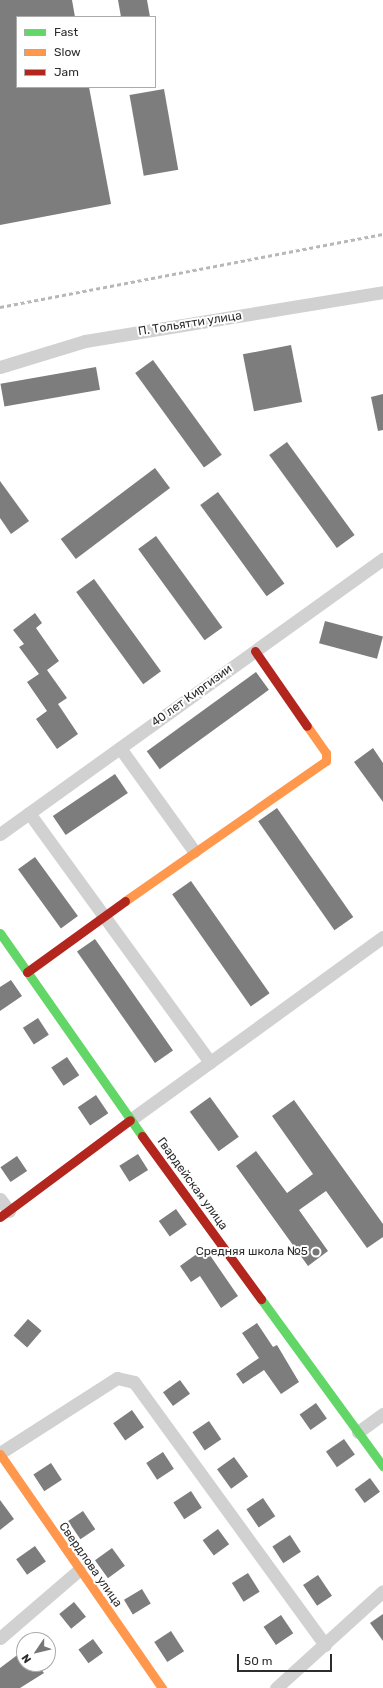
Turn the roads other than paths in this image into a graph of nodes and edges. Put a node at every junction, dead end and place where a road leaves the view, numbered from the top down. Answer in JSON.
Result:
{"nodes":[{"id":1,"x":383,"y":292,"type":"edge"},
{"id":2,"x":0,"y":367,"type":"edge"},
{"id":3,"x":383,"y":559,"type":"edge"},
{"id":4,"x":254,"y":651,"type":"junction"},
{"id":5,"x":120,"y":748,"type":"junction"},
{"id":6,"x":29,"y":813,"type":"junction"},
{"id":7,"x":0,"y":834,"type":"edge"},
{"id":8,"x":194,"y":851,"type":"junction"},
{"id":9,"x":105,"y":916,"type":"junction"},
{"id":10,"x":0,"y":933,"type":"edge"},
{"id":11,"x":383,"y":937,"type":"edge"},
{"id":12,"x":27,"y":972,"type":"junction"},
{"id":13,"x":210,"y":1062,"type":"junction"},
{"id":14,"x":130,"y":1120,"type":"junction"},
{"id":15,"x":0,"y":1199,"type":"edge"},
{"id":16,"x":4,"y":1214,"type":"edge"},
{"id":17,"x":383,"y":1414,"type":"edge"},
{"id":18,"x":358,"y":1432,"type":"junction"},
{"id":19,"x":0,"y":1454,"type":"edge"},
{"id":20,"x":383,"y":1466,"type":"edge"},
{"id":21,"x":79,"y":1570,"type":"junction"},
{"id":22,"x":383,"y":1591,"type":"edge"},
{"id":23,"x":0,"y":1638,"type":"edge"},
{"id":24,"x":325,"y":1645,"type":"junction"},
{"id":25,"x":162,"y":1688,"type":"edge"},
{"id":26,"x":276,"y":1688,"type":"edge"}],
"edges":[{"from":1,"to":2,"type":"street","name":"П. Тольятти улица"},
{"from":3,"to":4,"type":"street","name":"40 лет Киргизии"},
{"from":4,"to":5,"type":"street","name":"40 лет Киргизии"},
{"from":4,"to":8,"type":"street"},
{"from":5,"to":6,"type":"street","name":"40 лет Киргизии"},
{"from":5,"to":8,"type":"street"},
{"from":6,"to":7,"type":"street","name":"40 лет Киргизии"},
{"from":6,"to":9,"type":"street"},
{"from":8,"to":9,"type":"street"},
{"from":9,"to":12,"type":"street"},
{"from":9,"to":13,"type":"street"},
{"from":10,"to":12,"type":"street","name":"Гвардейская улица"},
{"from":11,"to":13,"type":"street"},
{"from":12,"to":14,"type":"street","name":"Гвардейская улица"},
{"from":13,"to":14,"type":"street"},
{"from":14,"to":16,"type":"street"},
{"from":14,"to":18,"type":"street","name":"Гвардейская улица"},
{"from":15,"to":16,"type":"street"},
{"from":17,"to":18,"type":"street"},
{"from":18,"to":20,"type":"street","name":"Гвардейская улица"},
{"from":19,"to":21,"type":"street","name":"Свердлова улица"},
{"from":19,"to":24,"type":"street"},
{"from":21,"to":23,"type":"street"},
{"from":21,"to":25,"type":"street","name":"Свердлова улица"},
{"from":22,"to":24,"type":"street"},
{"from":24,"to":26,"type":"street"}]}
